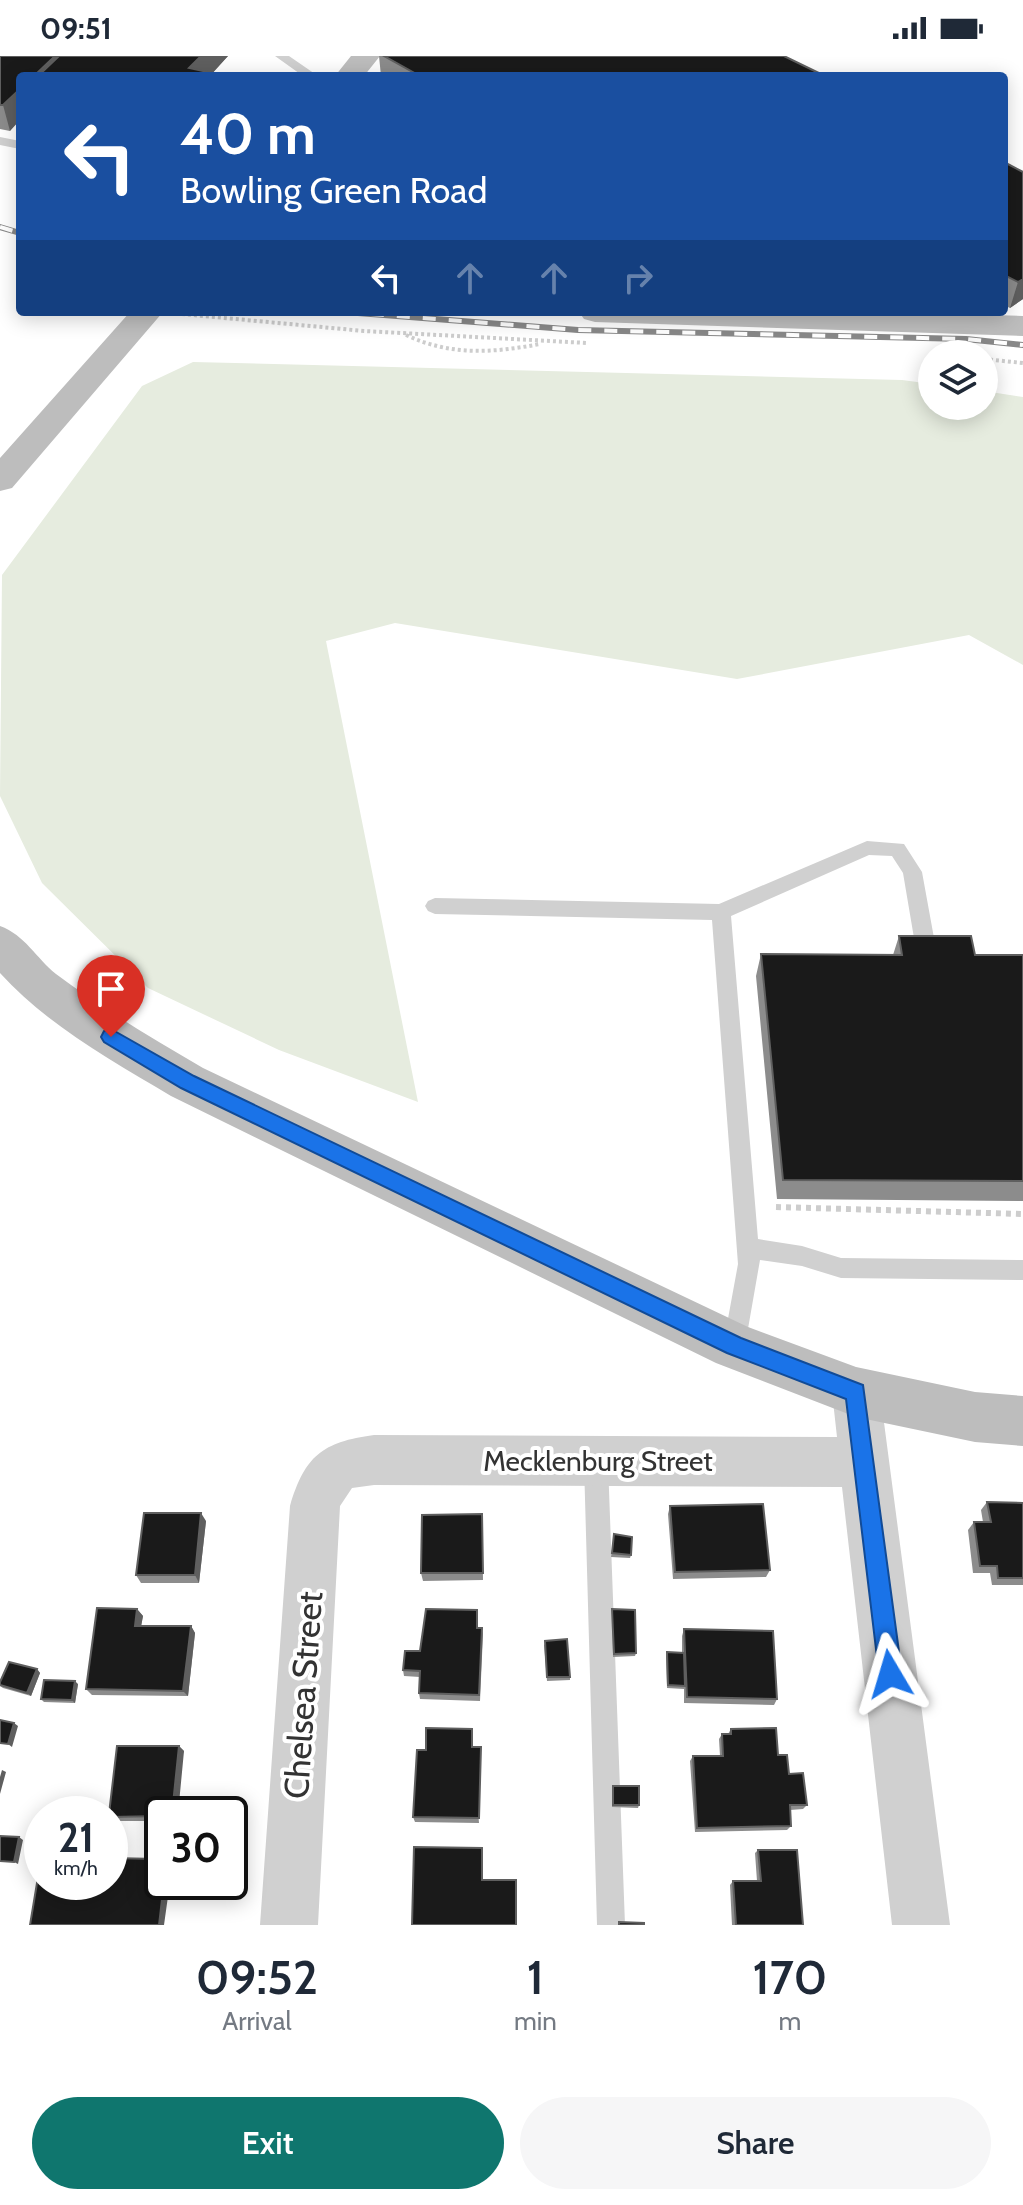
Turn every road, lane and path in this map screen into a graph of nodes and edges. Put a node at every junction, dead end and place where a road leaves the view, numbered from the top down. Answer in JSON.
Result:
{"nodes":[{"id":1,"x":281,"y":56,"type":"edge"},
{"id":2,"x":366,"y":56,"type":"edge"},
{"id":3,"x":306,"y":72,"type":"edge"},
{"id":4,"x":352,"y":72,"type":"edge"},
{"id":5,"x":157,"y":316,"type":"edge"},
{"id":6,"x":195,"y":316,"type":"edge"},
{"id":7,"x":717,"y":316,"type":"edge"},
{"id":8,"x":1023,"y":326,"type":"edge"},
{"id":9,"x":403,"y":334,"type":"junction"},
{"id":10,"x":552,"y":342,"type":"junction"},
{"id":11,"x":601,"y":344,"type":"dead end"},
{"id":12,"x":998,"y":360,"type":"edge"},
{"id":13,"x":1023,"y":363,"type":"edge"},
{"id":14,"x":0,"y":480,"type":"edge"},
{"id":15,"x":435,"y":906,"type":"dead end"},
{"id":16,"x":721,"y":912,"type":"junction"},
{"id":17,"x":924,"y":938,"type":"edge"},
{"id":18,"x":0,"y":944,"type":"edge"},
{"id":19,"x":773,"y":1207,"type":"dead end"},
{"id":20,"x":1023,"y":1214,"type":"edge"},
{"id":21,"x":748,"y":1248,"type":"junction"},
{"id":22,"x":1023,"y":1270,"type":"edge"},
{"id":23,"x":734,"y":1346,"type":"junction"},
{"id":24,"x":856,"y":1392,"type":"junction"},
{"id":25,"x":1023,"y":1421,"type":"edge"},
{"id":26,"x":864,"y":1462,"type":"junction"},
{"id":27,"x":596,"y":1463,"type":"junction"},
{"id":28,"x":332,"y":1470,"type":"joint"},
{"id":29,"x":289,"y":1925,"type":"edge"},
{"id":30,"x":611,"y":1925,"type":"edge"},
{"id":31,"x":921,"y":1925,"type":"edge"}],
"edges":[{"from":1,"to":3,"type":"lane"},
{"from":2,"to":4,"type":"street"},
{"from":5,"to":14,"type":"street"},
{"from":6,"to":9,"type":"path"},
{"from":7,"to":8,"type":"street"},
{"from":9,"to":10,"type":"path"},
{"from":9,"to":10,"type":"path"},
{"from":10,"to":11,"type":"path"},
{"from":12,"to":13,"type":"path"},
{"from":15,"to":16,"type":"lane"},
{"from":16,"to":17,"type":"lane"},
{"from":16,"to":21,"type":"lane"},
{"from":18,"to":23,"type":"street"},
{"from":19,"to":20,"type":"path"},
{"from":21,"to":22,"type":"lane"},
{"from":21,"to":23,"type":"lane"},
{"from":23,"to":24,"type":"street"},
{"from":24,"to":25,"type":"street"},
{"from":24,"to":26,"type":"street"},
{"from":26,"to":27,"type":"street","name":"Mecklenburg Street"},
{"from":26,"to":31,"type":"street"},
{"from":27,"to":28,"type":"street","name":"Mecklenburg Street"},
{"from":27,"to":30,"type":"lane"},
{"from":28,"to":29,"type":"street","name":"Chelsea Street"}]}
